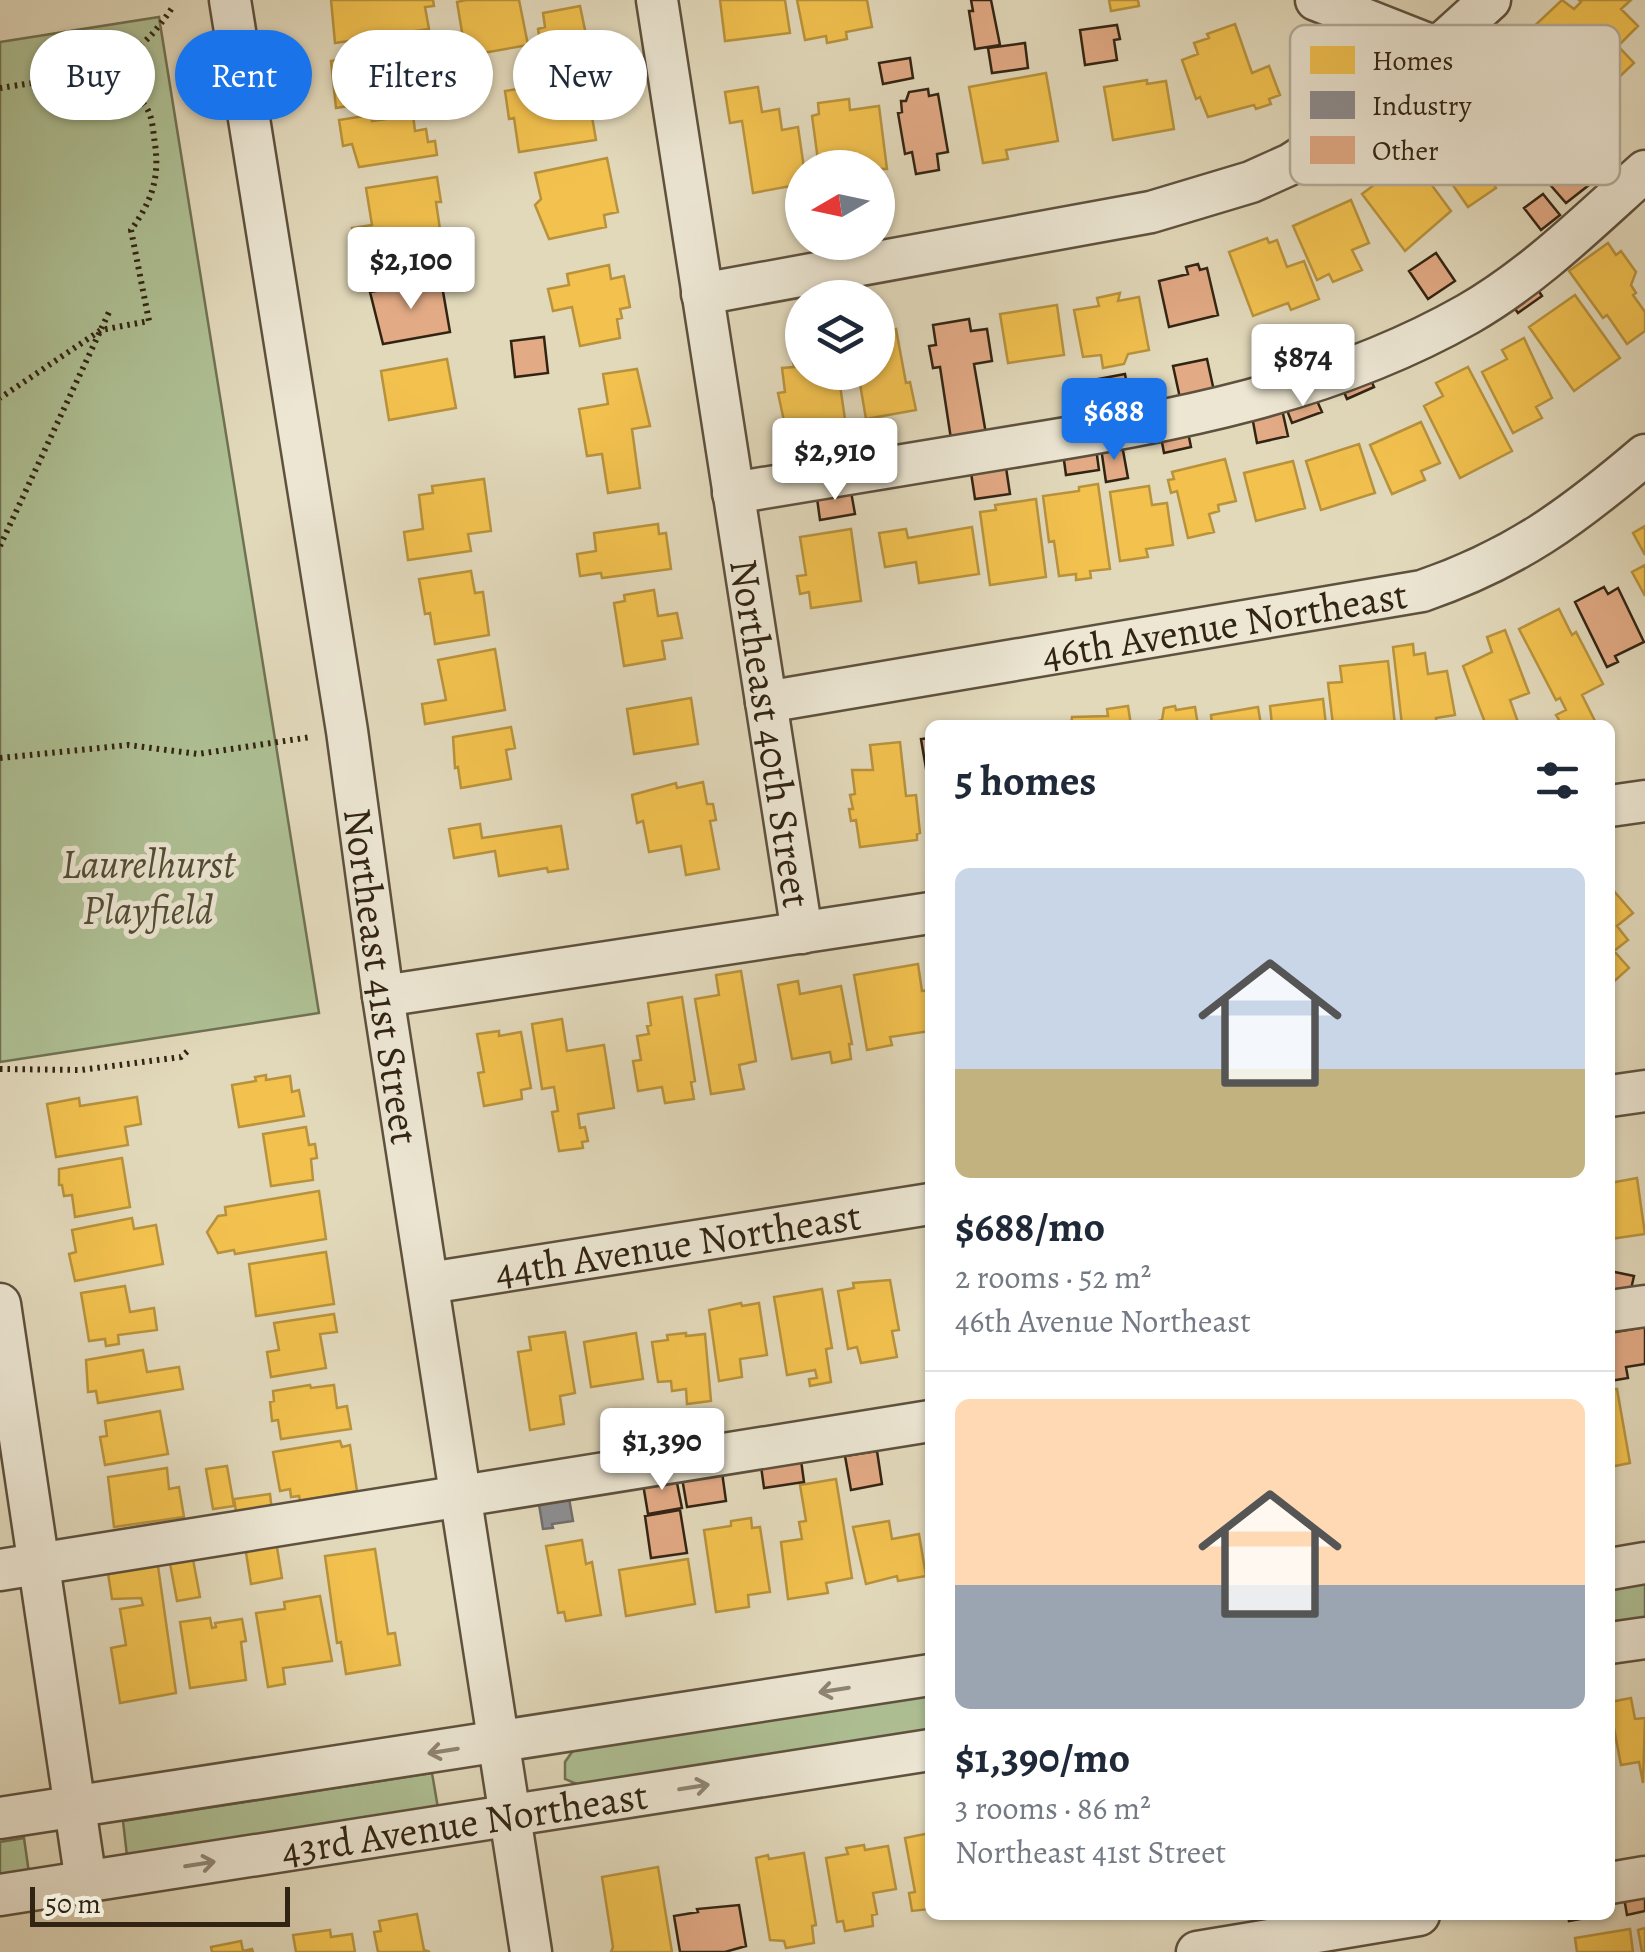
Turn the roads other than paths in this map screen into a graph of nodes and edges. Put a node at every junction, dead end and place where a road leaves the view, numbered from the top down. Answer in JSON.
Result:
{"nodes":[{"id":1,"x":230,"y":0,"type":"edge"},
{"id":2,"x":657,"y":0,"type":"edge"},
{"id":3,"x":1316,"y":0,"type":"edge"},
{"id":4,"x":1490,"y":0,"type":"edge"},
{"id":5,"x":1380,"y":25,"type":"edge"},
{"id":6,"x":1463,"y":25,"type":"edge"},
{"id":7,"x":1290,"y":163,"type":"edge"},
{"id":8,"x":1645,"y":171,"type":"edge"},
{"id":9,"x":702,"y":294,"type":"junction"},
{"id":10,"x":1645,"y":455,"type":"edge"},
{"id":11,"x":733,"y":494,"type":"junction"},
{"id":12,"x":766,"y":702,"type":"junction"},
{"id":13,"x":1645,"y":801,"type":"edge"},
{"id":14,"x":1615,"y":805,"type":"edge"},
{"id":15,"x":925,"y":914,"type":"edge"},
{"id":16,"x":802,"y":933,"type":"junction"},
{"id":17,"x":383,"y":996,"type":"junction"},
{"id":18,"x":1645,"y":1091,"type":"edge"},
{"id":19,"x":1615,"y":1095,"type":"edge"},
{"id":20,"x":925,"y":1205,"type":"edge"},
{"id":21,"x":429,"y":1283,"type":"junction"},
{"id":22,"x":0,"y":1304,"type":"edge"},
{"id":23,"x":1645,"y":1306,"type":"edge"},
{"id":24,"x":1615,"y":1310,"type":"edge"},
{"id":25,"x":925,"y":1422,"type":"edge"},
{"id":26,"x":459,"y":1497,"type":"junction"},
{"id":27,"x":1645,"y":1563,"type":"edge"},
{"id":28,"x":19,"y":1567,"type":"edge"},
{"id":29,"x":1615,"y":1567,"type":"edge"},
{"id":30,"x":1645,"y":1638,"type":"edge"},
{"id":31,"x":1615,"y":1642,"type":"edge"},
{"id":32,"x":925,"y":1676,"type":"edge"},
{"id":33,"x":499,"y":1742,"type":"junction"},
{"id":34,"x":925,"y":1751,"type":"edge"},
{"id":35,"x":75,"y":1807,"type":"junction"},
{"id":36,"x":510,"y":1816,"type":"junction"},
{"id":37,"x":0,"y":1818,"type":"edge"},
{"id":38,"x":1645,"y":1877,"type":"edge"},
{"id":39,"x":86,"y":1882,"type":"junction"},
{"id":40,"x":1615,"y":1882,"type":"edge"},
{"id":41,"x":0,"y":1895,"type":"edge"},
{"id":42,"x":1388,"y":1920,"type":"edge"},
{"id":43,"x":531,"y":1952,"type":"edge"},
{"id":44,"x":1197,"y":1952,"type":"edge"}],
"edges":[{"from":1,"to":17,"type":"street","name":"Northeast 41st Street"},
{"from":2,"to":9,"type":"street","name":"Northeast 40th Street"},
{"from":3,"to":5,"type":"street"},
{"from":4,"to":6,"type":"street"},
{"from":7,"to":9,"type":"street"},
{"from":8,"to":11,"type":"street"},
{"from":9,"to":11,"type":"street","name":"Northeast 40th Street"},
{"from":10,"to":12,"type":"street","name":"46th Avenue Northeast"},
{"from":11,"to":12,"type":"street","name":"Northeast 40th Street"},
{"from":12,"to":16,"type":"street","name":"Northeast 40th Street"},
{"from":13,"to":14,"type":"street"},
{"from":15,"to":16,"type":"street"},
{"from":16,"to":17,"type":"street"},
{"from":17,"to":21,"type":"street","name":"Northeast 41st Street"},
{"from":18,"to":19,"type":"street"},
{"from":20,"to":21,"type":"street","name":"44th Avenue Northeast"},
{"from":21,"to":26,"type":"street","name":"Northeast 41st Street"},
{"from":22,"to":28,"type":"street"},
{"from":23,"to":24,"type":"street"},
{"from":25,"to":26,"type":"street"},
{"from":26,"to":28,"type":"street"},
{"from":26,"to":33,"type":"street","name":"Northeast 41st Street"},
{"from":27,"to":29,"type":"street"},
{"from":28,"to":35,"type":"street"},
{"from":30,"to":31,"type":"street"},
{"from":32,"to":33,"type":"street","name":"43rd Avenue Northeast","one_way":true},
{"from":33,"to":35,"type":"street","name":"43rd Avenue Northeast","one_way":true},
{"from":33,"to":36,"type":"street","name":"Northeast 41st Street"},
{"from":36,"to":34,"type":"street","name":"43rd Avenue Northeast","one_way":true},
{"from":35,"to":37,"type":"street","name":"43rd Avenue Northeast"},
{"from":35,"to":39,"type":"street"},
{"from":39,"to":36,"type":"street","name":"43rd Avenue Northeast","one_way":true},
{"from":36,"to":43,"type":"street","name":"Northeast 41st Street"},
{"from":38,"to":40,"type":"street"},
{"from":39,"to":41,"type":"street","name":"43rd Avenue Northeast"},
{"from":42,"to":44,"type":"street"}]}
